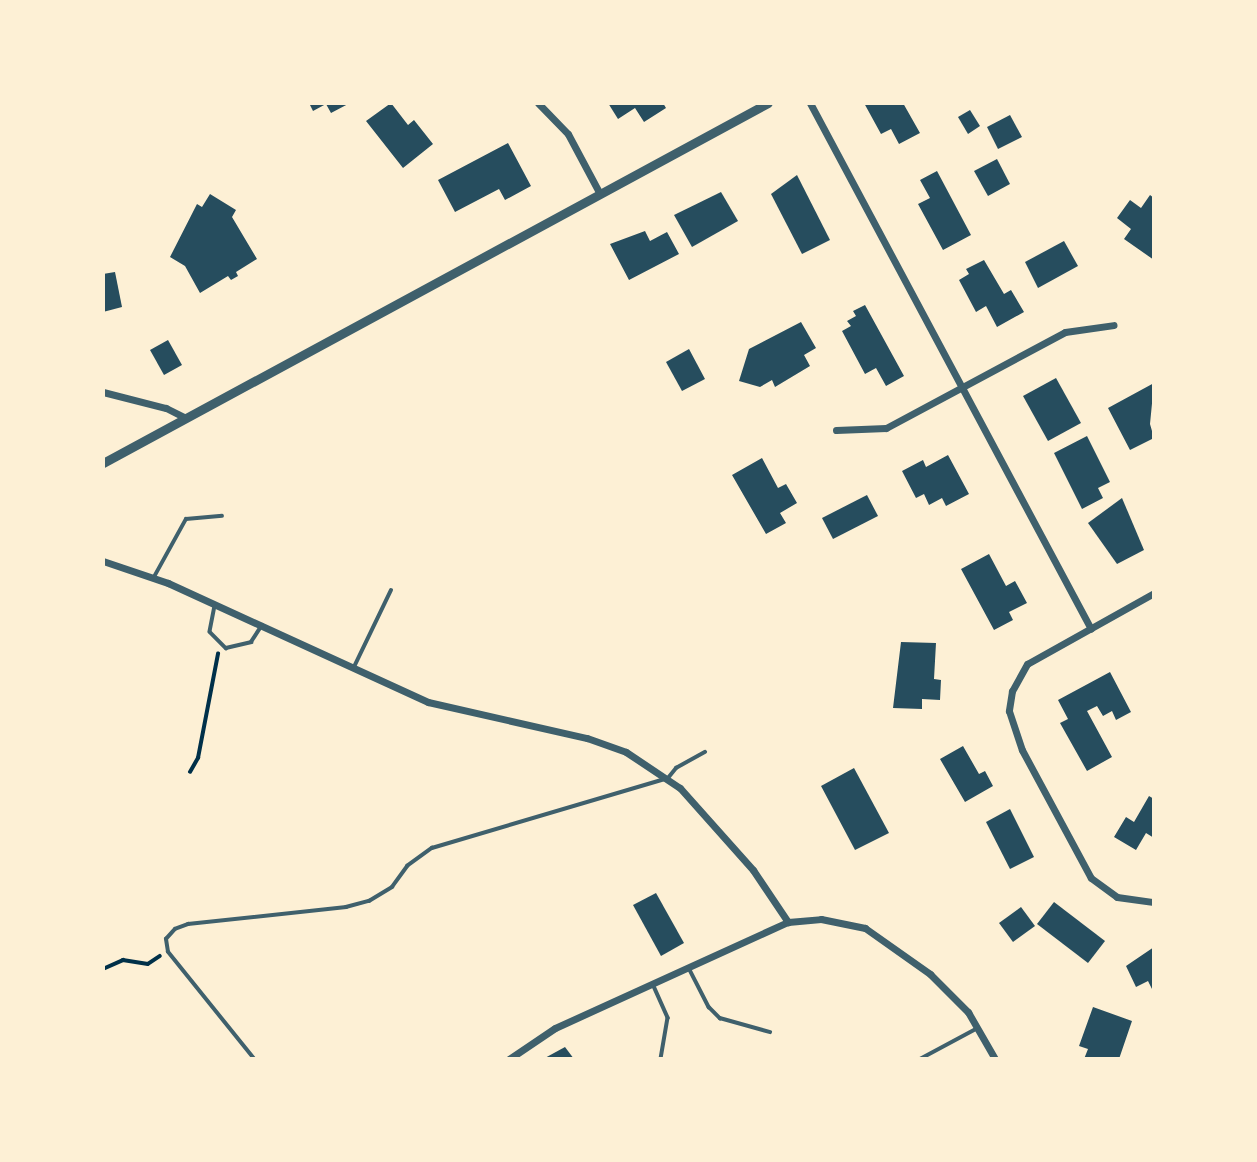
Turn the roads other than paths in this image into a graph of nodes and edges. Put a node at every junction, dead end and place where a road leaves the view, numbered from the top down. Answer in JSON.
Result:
{"nodes":[{"id":1,"x":538,"y":103,"type":"edge"},
{"id":2,"x":768,"y":103,"type":"edge"},
{"id":3,"x":810,"y":103,"type":"edge"},
{"id":4,"x":600,"y":194,"type":"junction"},
{"id":5,"x":1114,"y":325,"type":"dead end"},
{"id":6,"x":962,"y":387,"type":"junction"},
{"id":7,"x":103,"y":392,"type":"edge"},
{"id":8,"x":186,"y":418,"type":"junction"},
{"id":9,"x":836,"y":430,"type":"dead end"},
{"id":10,"x":103,"y":463,"type":"edge"},
{"id":11,"x":222,"y":516,"type":"dead end"},
{"id":12,"x":103,"y":561,"type":"edge"},
{"id":13,"x":154,"y":577,"type":"junction"},
{"id":14,"x":391,"y":590,"type":"dead end"},
{"id":15,"x":1154,"y":593,"type":"edge"},
{"id":16,"x":216,"y":604,"type":"junction"},
{"id":17,"x":262,"y":625,"type":"junction"},
{"id":18,"x":1091,"y":629,"type":"junction"},
{"id":19,"x":354,"y":667,"type":"junction"},
{"id":20,"x":705,"y":752,"type":"dead end"},
{"id":21,"x":668,"y":778,"type":"junction"},
{"id":22,"x":1154,"y":902,"type":"edge"},
{"id":23,"x":788,"y":922,"type":"junction"},
{"id":24,"x":690,"y":968,"type":"junction"},
{"id":25,"x":653,"y":984,"type":"junction"},
{"id":26,"x":978,"y":1028,"type":"junction"},
{"id":27,"x":770,"y":1032,"type":"dead end"},
{"id":28,"x":254,"y":1059,"type":"edge"},
{"id":29,"x":509,"y":1059,"type":"edge"},
{"id":30,"x":661,"y":1059,"type":"edge"},
{"id":31,"x":920,"y":1059,"type":"edge"},
{"id":32,"x":995,"y":1059,"type":"edge"}],
"edges":[{"from":1,"to":4,"type":"street"},
{"from":2,"to":4,"type":"street"},
{"from":3,"to":6,"type":"street"},
{"from":4,"to":8,"type":"street"},
{"from":5,"to":6,"type":"street"},
{"from":6,"to":9,"type":"street"},
{"from":6,"to":18,"type":"street"},
{"from":7,"to":8,"type":"street"},
{"from":8,"to":10,"type":"street"},
{"from":11,"to":13,"type":"lane"},
{"from":12,"to":13,"type":"street"},
{"from":13,"to":16,"type":"street"},
{"from":14,"to":19,"type":"lane"},
{"from":15,"to":18,"type":"street"},
{"from":16,"to":17,"type":"street"},
{"from":16,"to":17,"type":"lane"},
{"from":17,"to":19,"type":"street"},
{"from":18,"to":22,"type":"street"},
{"from":19,"to":21,"type":"street"},
{"from":20,"to":21,"type":"lane"},
{"from":21,"to":23,"type":"street"},
{"from":21,"to":28,"type":"lane"},
{"from":23,"to":24,"type":"street"},
{"from":23,"to":26,"type":"street"},
{"from":24,"to":25,"type":"street"},
{"from":24,"to":27,"type":"lane"},
{"from":25,"to":29,"type":"street"},
{"from":25,"to":30,"type":"lane"},
{"from":26,"to":31,"type":"lane"},
{"from":26,"to":32,"type":"street"}]}
